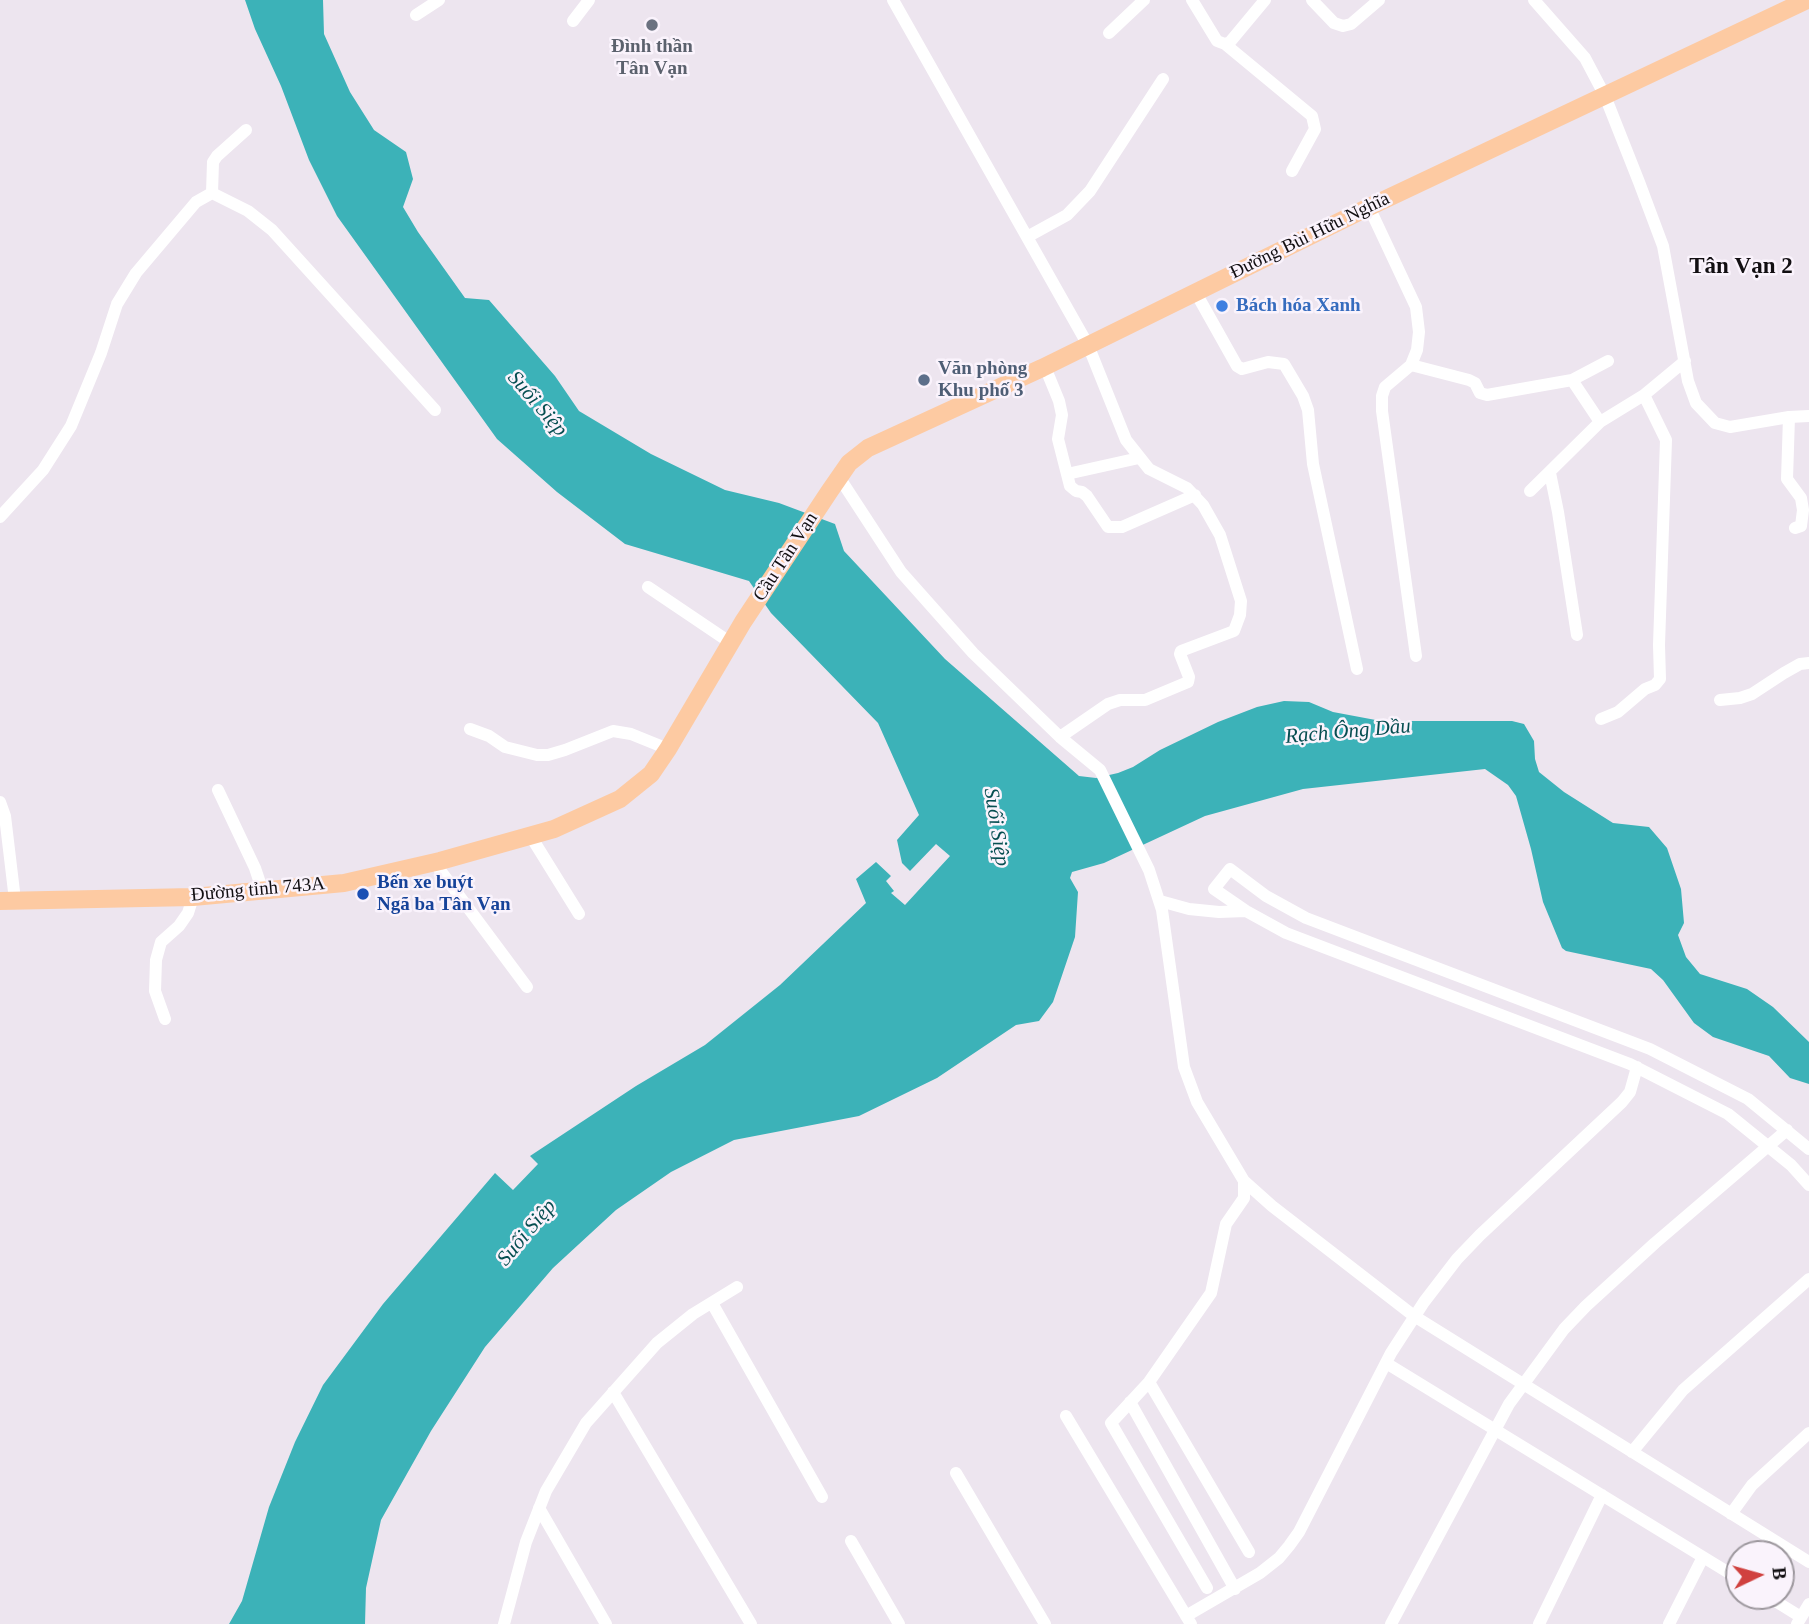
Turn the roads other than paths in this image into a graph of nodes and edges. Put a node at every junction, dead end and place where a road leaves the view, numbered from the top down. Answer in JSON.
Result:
{"nodes":[{"id":1,"x":439,"y":0,"type":"edge"},
{"id":2,"x":589,"y":0,"type":"edge"},
{"id":3,"x":893,"y":0,"type":"edge"},
{"id":4,"x":1144,"y":0,"type":"edge"},
{"id":5,"x":1192,"y":0,"type":"edge"},
{"id":6,"x":1265,"y":0,"type":"edge"},
{"id":7,"x":1312,"y":0,"type":"edge"},
{"id":8,"x":1379,"y":0,"type":"edge"},
{"id":9,"x":1807,"y":0,"type":"edge"},
{"id":10,"x":1542,"y":3,"type":"edge"},
{"id":11,"x":416,"y":15,"type":"dead end"},
{"id":12,"x":573,"y":21,"type":"dead end"},
{"id":13,"x":1108,"y":33,"type":"dead end"},
{"id":14,"x":1225,"y":44,"type":"junction"},
{"id":15,"x":1163,"y":79,"type":"dead end"},
{"id":16,"x":1605,"y":96,"type":"junction"},
{"id":17,"x":246,"y":130,"type":"dead end"},
{"id":18,"x":1292,"y":172,"type":"dead end"},
{"id":19,"x":212,"y":193,"type":"junction"},
{"id":20,"x":1369,"y":207,"type":"junction"},
{"id":21,"x":1027,"y":237,"type":"junction"},
{"id":22,"x":1196,"y":293,"type":"junction"},
{"id":23,"x":1088,"y":345,"type":"junction"},
{"id":24,"x":1608,"y":361,"type":"dead end"},
{"id":25,"x":1685,"y":361,"type":"junction"},
{"id":26,"x":1411,"y":365,"type":"junction"},
{"id":27,"x":1045,"y":367,"type":"junction"},
{"id":28,"x":1572,"y":380,"type":"junction"},
{"id":29,"x":1644,"y":395,"type":"junction"},
{"id":30,"x":435,"y":410,"type":"dead end"},
{"id":31,"x":1789,"y":416,"type":"junction"},
{"id":32,"x":1809,"y":416,"type":"edge"},
{"id":33,"x":1600,"y":422,"type":"junction"},
{"id":34,"x":1139,"y":458,"type":"junction"},
{"id":35,"x":1550,"y":473,"type":"junction"},
{"id":36,"x":1067,"y":474,"type":"junction"},
{"id":37,"x":839,"y":477,"type":"junction"},
{"id":38,"x":1530,"y":491,"type":"dead end"},
{"id":39,"x":829,"y":492,"type":"joint"},
{"id":40,"x":1195,"y":495,"type":"junction"},
{"id":41,"x":0,"y":517,"type":"edge"},
{"id":42,"x":1795,"y":528,"type":"dead end"},
{"id":43,"x":648,"y":587,"type":"dead end"},
{"id":44,"x":743,"y":622,"type":"joint"},
{"id":45,"x":1577,"y":635,"type":"dead end"},
{"id":46,"x":731,"y":643,"type":"junction"},
{"id":47,"x":1416,"y":656,"type":"dead end"},
{"id":48,"x":1809,"y":663,"type":"edge"},
{"id":49,"x":1357,"y":669,"type":"dead end"},
{"id":50,"x":1720,"y":700,"type":"dead end"},
{"id":51,"x":1601,"y":719,"type":"dead end"},
{"id":52,"x":470,"y":729,"type":"dead end"},
{"id":53,"x":1060,"y":737,"type":"junction"},
{"id":54,"x":668,"y":749,"type":"junction"},
{"id":55,"x":218,"y":790,"type":"dead end"},
{"id":56,"x":0,"y":802,"type":"edge"},
{"id":57,"x":530,"y":835,"type":"junction"},
{"id":58,"x":434,"y":862,"type":"junction"},
{"id":59,"x":262,"y":889,"type":"junction"},
{"id":60,"x":193,"y":897,"type":"junction"},
{"id":61,"x":8,"y":900,"type":"edge"},
{"id":62,"x":1160,"y":901,"type":"junction"},
{"id":63,"x":1246,"y":911,"type":"junction"},
{"id":64,"x":579,"y":914,"type":"dead end"},
{"id":65,"x":1351,"y":935,"type":"junction"},
{"id":66,"x":1345,"y":955,"type":"junction"},
{"id":67,"x":527,"y":987,"type":"dead end"},
{"id":68,"x":165,"y":1019,"type":"dead end"},
{"id":69,"x":1637,"y":1067,"type":"junction"},
{"id":70,"x":1787,"y":1130,"type":"junction"},
{"id":71,"x":1768,"y":1146,"type":"junction"},
{"id":72,"x":1809,"y":1149,"type":"edge"},
{"id":73,"x":1244,"y":1181,"type":"junction"},
{"id":74,"x":1809,"y":1185,"type":"edge"},
{"id":75,"x":1809,"y":1279,"type":"edge"},
{"id":76,"x":737,"y":1287,"type":"dead end"},
{"id":77,"x":712,"y":1303,"type":"junction"},
{"id":78,"x":1414,"y":1316,"type":"junction"},
{"id":79,"x":1386,"y":1363,"type":"junction"},
{"id":80,"x":1149,"y":1382,"type":"junction"},
{"id":81,"x":1523,"y":1383,"type":"junction"},
{"id":82,"x":613,"y":1392,"type":"junction"},
{"id":83,"x":1130,"y":1402,"type":"junction"},
{"id":84,"x":1066,"y":1416,"type":"dead end"},
{"id":85,"x":1496,"y":1430,"type":"junction"},
{"id":86,"x":1809,"y":1433,"type":"edge"},
{"id":87,"x":1632,"y":1452,"type":"junction"},
{"id":88,"x":956,"y":1473,"type":"dead end"},
{"id":89,"x":1602,"y":1495,"type":"junction"},
{"id":90,"x":822,"y":1497,"type":"dead end"},
{"id":91,"x":540,"y":1508,"type":"junction"},
{"id":92,"x":1731,"y":1514,"type":"junction"},
{"id":93,"x":851,"y":1541,"type":"dead end"},
{"id":94,"x":1249,"y":1552,"type":"dead end"},
{"id":95,"x":1703,"y":1557,"type":"junction"},
{"id":96,"x":1809,"y":1562,"type":"edge"},
{"id":97,"x":1725,"y":1570,"type":"edge"},
{"id":98,"x":1207,"y":1588,"type":"dead end"},
{"id":99,"x":1235,"y":1589,"type":"junction"},
{"id":100,"x":1809,"y":1604,"type":"edge"},
{"id":101,"x":1189,"y":1620,"type":"edge"},
{"id":102,"x":1799,"y":1620,"type":"edge"},
{"id":103,"x":504,"y":1624,"type":"edge"},
{"id":104,"x":606,"y":1624,"type":"edge"},
{"id":105,"x":751,"y":1624,"type":"edge"},
{"id":106,"x":899,"y":1624,"type":"edge"},
{"id":107,"x":1045,"y":1624,"type":"edge"},
{"id":108,"x":1391,"y":1624,"type":"edge"},
{"id":109,"x":1539,"y":1624,"type":"edge"},
{"id":110,"x":1669,"y":1624,"type":"edge"}],
"edges":[{"from":1,"to":11,"type":"street"},
{"from":2,"to":12,"type":"street"},
{"from":3,"to":21,"type":"street"},
{"from":4,"to":13,"type":"street"},
{"from":5,"to":14,"type":"street"},
{"from":6,"to":14,"type":"street"},
{"from":7,"to":8,"type":"street"},
{"from":9,"to":16,"type":"main road","name":"Đường Bùi Hữu Nghĩa"},
{"from":10,"to":16,"type":"street"},
{"from":14,"to":18,"type":"street"},
{"from":15,"to":21,"type":"street"},
{"from":16,"to":20,"type":"main road","name":"Đường Bùi Hữu Nghĩa"},
{"from":16,"to":25,"type":"street"},
{"from":17,"to":19,"type":"street"},
{"from":19,"to":30,"type":"street"},
{"from":19,"to":41,"type":"street"},
{"from":20,"to":22,"type":"main road","name":"Đường Bùi Hữu Nghĩa"},
{"from":20,"to":26,"type":"street"},
{"from":21,"to":23,"type":"street"},
{"from":22,"to":23,"type":"main road","name":"Đường Bùi Hữu Nghĩa"},
{"from":22,"to":49,"type":"street"},
{"from":23,"to":27,"type":"main road","name":"Đường Bùi Hữu Nghĩa"},
{"from":23,"to":34,"type":"street"},
{"from":24,"to":28,"type":"street"},
{"from":25,"to":29,"type":"street"},
{"from":25,"to":31,"type":"street"},
{"from":26,"to":28,"type":"street"},
{"from":26,"to":47,"type":"street"},
{"from":27,"to":36,"type":"street"},
{"from":27,"to":37,"type":"main road","name":"Đường Bùi Hữu Nghĩa"},
{"from":28,"to":33,"type":"street"},
{"from":29,"to":33,"type":"street"},
{"from":29,"to":51,"type":"street"},
{"from":31,"to":32,"type":"street"},
{"from":31,"to":42,"type":"street"},
{"from":33,"to":35,"type":"street"},
{"from":34,"to":36,"type":"street"},
{"from":34,"to":40,"type":"street"},
{"from":35,"to":38,"type":"street"},
{"from":35,"to":45,"type":"street"},
{"from":36,"to":40,"type":"street"},
{"from":37,"to":39,"type":"main road","name":"Đường Bùi Hữu Nghĩa"},
{"from":37,"to":53,"type":"street"},
{"from":39,"to":44,"type":"main road","name":"Cầu Tân Vạn"},
{"from":40,"to":53,"type":"street"},
{"from":43,"to":46,"type":"street"},
{"from":44,"to":46,"type":"main road","name":"Đường tỉnh 743A"},
{"from":46,"to":54,"type":"main road","name":"Đường tỉnh 743A"},
{"from":48,"to":50,"type":"street"},
{"from":52,"to":54,"type":"street"},
{"from":53,"to":62,"type":"street"},
{"from":54,"to":57,"type":"main road","name":"Đường tỉnh 743A"},
{"from":55,"to":59,"type":"street"},
{"from":56,"to":61,"type":"street"},
{"from":57,"to":58,"type":"main road","name":"Đường tỉnh 743A"},
{"from":57,"to":64,"type":"street"},
{"from":58,"to":59,"type":"main road","name":"Đường tỉnh 743A"},
{"from":58,"to":67,"type":"street"},
{"from":59,"to":60,"type":"main road","name":"Đường tỉnh 743A"},
{"from":60,"to":61,"type":"main road","name":"Đường tỉnh 743A"},
{"from":60,"to":68,"type":"street"},
{"from":62,"to":63,"type":"street"},
{"from":62,"to":73,"type":"street"},
{"from":63,"to":65,"type":"street"},
{"from":63,"to":66,"type":"street"},
{"from":65,"to":66,"type":"street"},
{"from":65,"to":70,"type":"street"},
{"from":66,"to":69,"type":"street"},
{"from":69,"to":71,"type":"street"},
{"from":69,"to":78,"type":"street"},
{"from":70,"to":71,"type":"street"},
{"from":70,"to":72,"type":"street"},
{"from":71,"to":74,"type":"street"},
{"from":71,"to":81,"type":"street"},
{"from":73,"to":78,"type":"street"},
{"from":73,"to":80,"type":"street"},
{"from":75,"to":87,"type":"street"},
{"from":76,"to":77,"type":"street"},
{"from":77,"to":82,"type":"street"},
{"from":77,"to":90,"type":"street"},
{"from":78,"to":79,"type":"street"},
{"from":78,"to":81,"type":"street"},
{"from":79,"to":85,"type":"street"},
{"from":79,"to":99,"type":"street"},
{"from":80,"to":83,"type":"street"},
{"from":80,"to":94,"type":"street"},
{"from":81,"to":85,"type":"street"},
{"from":81,"to":87,"type":"street"},
{"from":82,"to":91,"type":"street"},
{"from":82,"to":105,"type":"street"},
{"from":83,"to":98,"type":"street"},
{"from":83,"to":99,"type":"street"},
{"from":84,"to":101,"type":"street"},
{"from":85,"to":89,"type":"street"},
{"from":85,"to":108,"type":"street"},
{"from":86,"to":92,"type":"street"},
{"from":87,"to":92,"type":"street"},
{"from":88,"to":107,"type":"street"},
{"from":89,"to":95,"type":"street"},
{"from":89,"to":109,"type":"street"},
{"from":91,"to":103,"type":"street"},
{"from":91,"to":104,"type":"street"},
{"from":92,"to":96,"type":"street"},
{"from":93,"to":106,"type":"street"},
{"from":95,"to":97,"type":"street"},
{"from":95,"to":110,"type":"street"},
{"from":99,"to":101,"type":"street"},
{"from":100,"to":102,"type":"street"}]}
